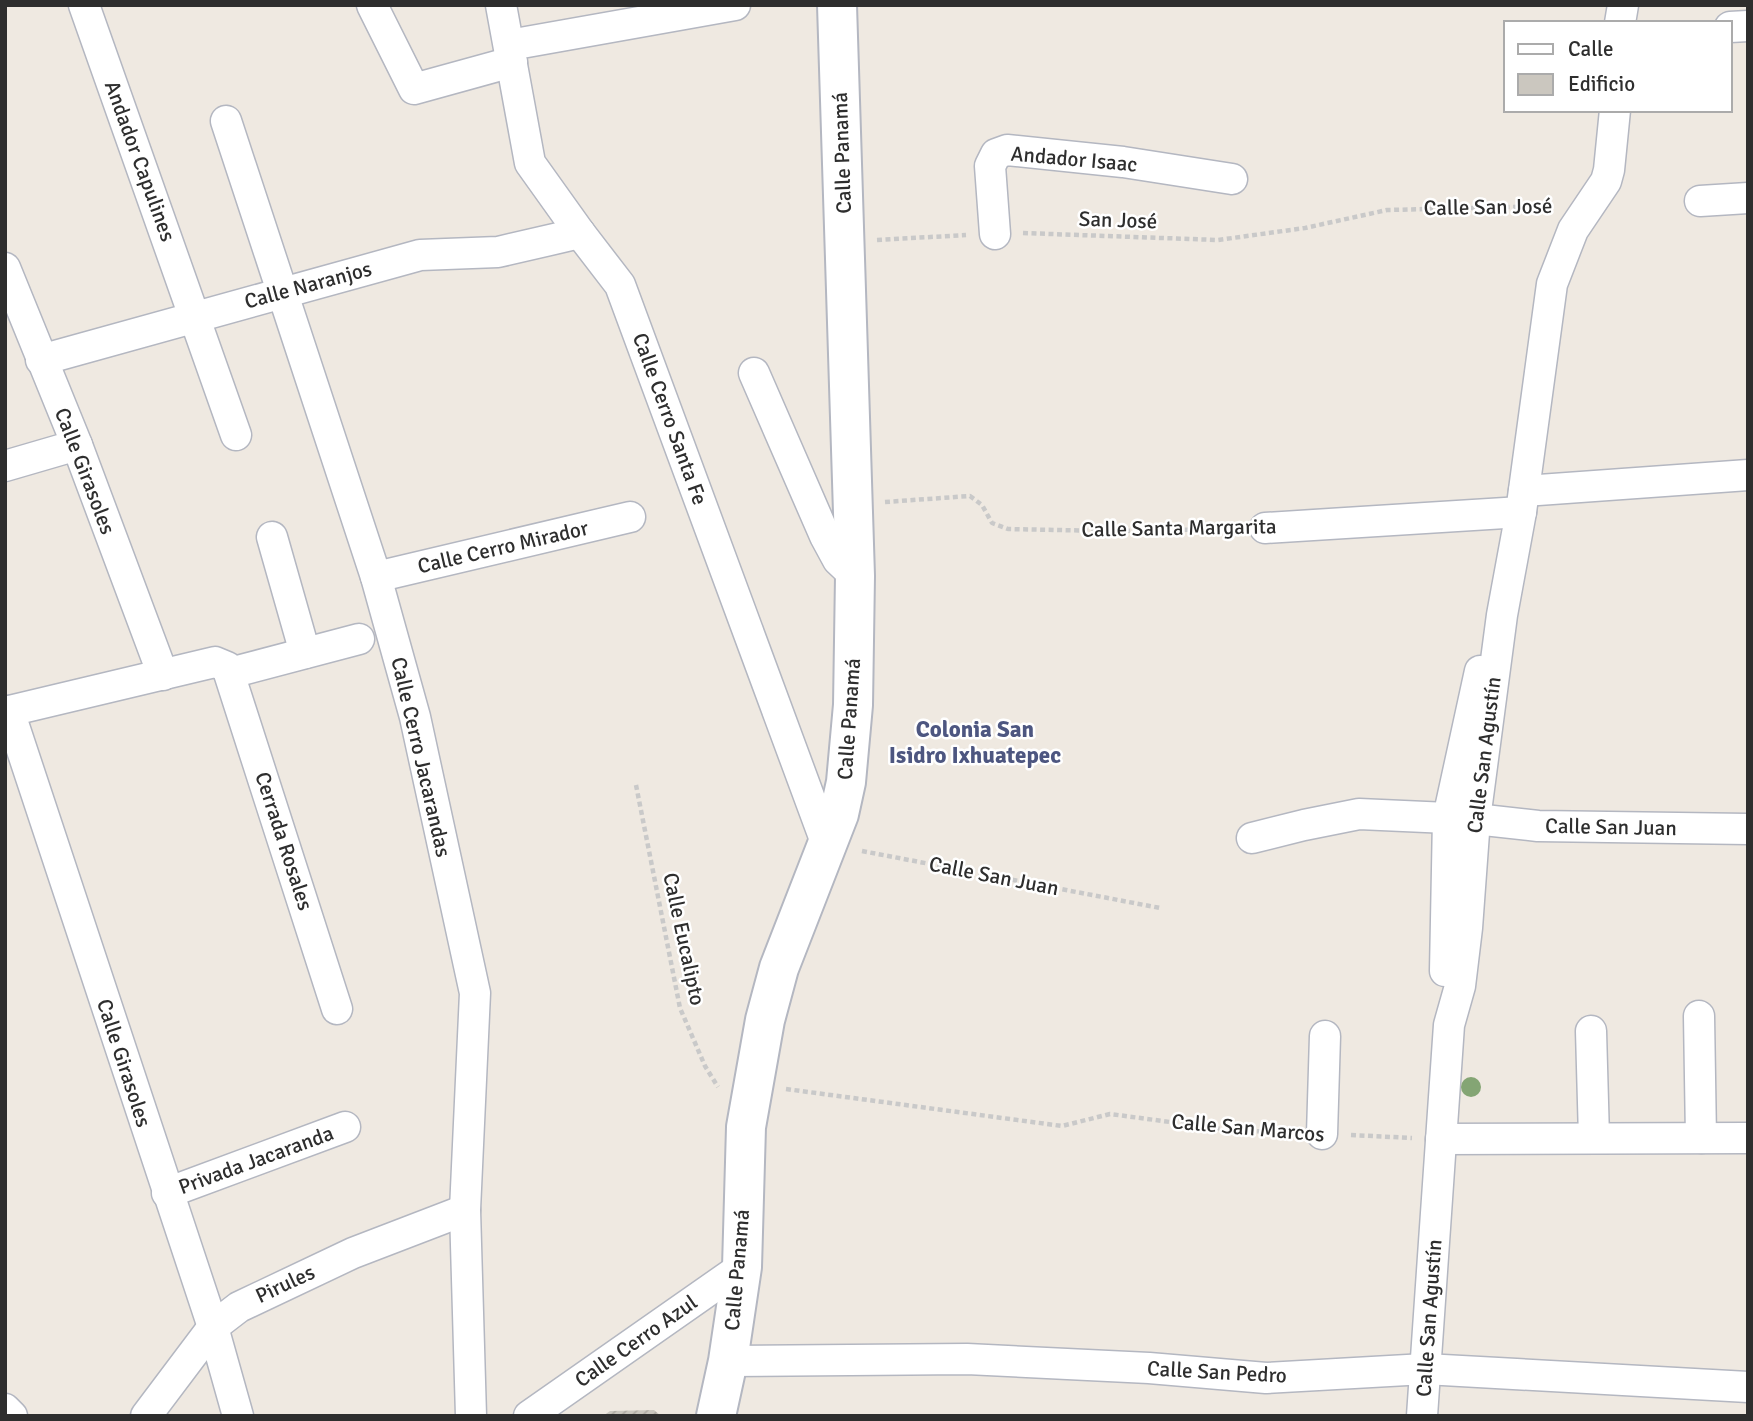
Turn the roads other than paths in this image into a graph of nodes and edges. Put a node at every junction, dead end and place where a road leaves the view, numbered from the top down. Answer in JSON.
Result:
{"nodes":[{"id":1,"x":84,"y":5,"type":"edge"},
{"id":2,"x":372,"y":5,"type":"edge"},
{"id":3,"x":501,"y":5,"type":"edge"},
{"id":4,"x":735,"y":5,"type":"edge"},
{"id":5,"x":837,"y":5,"type":"edge"},
{"id":6,"x":511,"y":54,"type":"junction"},
{"id":7,"x":1615,"y":112,"type":"edge"},
{"id":8,"x":226,"y":121,"type":"dead end"},
{"id":9,"x":1233,"y":179,"type":"dead end"},
{"id":10,"x":1748,"y":198,"type":"edge"},
{"id":11,"x":1700,"y":201,"type":"dead end"},
{"id":12,"x":580,"y":233,"type":"junction"},
{"id":13,"x":995,"y":234,"type":"road end"},
{"id":14,"x":5,"y":268,"type":"edge"},
{"id":15,"x":283,"y":293,"type":"junction"},
{"id":16,"x":196,"y":316,"type":"junction"},
{"id":17,"x":16,"y":326,"type":"edge"},
{"id":18,"x":41,"y":360,"type":"junction"},
{"id":19,"x":754,"y":373,"type":"dead end"},
{"id":20,"x":236,"y":435,"type":"dead end"},
{"id":21,"x":77,"y":445,"type":"junction"},
{"id":22,"x":5,"y":466,"type":"edge"},
{"id":23,"x":1748,"y":475,"type":"edge"},
{"id":24,"x":1523,"y":501,"type":"junction"},
{"id":25,"x":630,"y":517,"type":"dead end"},
{"id":26,"x":1265,"y":528,"type":"road end"},
{"id":27,"x":272,"y":537,"type":"dead end"},
{"id":28,"x":855,"y":576,"type":"junction"},
{"id":29,"x":376,"y":578,"type":"junction"},
{"id":30,"x":359,"y":639,"type":"dead end"},
{"id":31,"x":305,"y":653,"type":"junction"},
{"id":32,"x":230,"y":673,"type":"junction"},
{"id":33,"x":163,"y":675,"type":"junction"},
{"id":34,"x":7,"y":711,"type":"edge"},
{"id":35,"x":1461,"y":818,"type":"junction"},
{"id":36,"x":1748,"y":829,"type":"edge"},
{"id":37,"x":1252,"y":838,"type":"dead end"},
{"id":38,"x":827,"y":845,"type":"junction"},
{"id":39,"x":337,"y":1009,"type":"dead end"},
{"id":40,"x":1699,"y":1016,"type":"dead end"},
{"id":41,"x":1591,"y":1031,"type":"dead end"},
{"id":42,"x":1325,"y":1036,"type":"dead end"},
{"id":43,"x":345,"y":1127,"type":"dead end"},
{"id":44,"x":1322,"y":1134,"type":"road end"},
{"id":45,"x":1594,"y":1138,"type":"junction"},
{"id":46,"x":1701,"y":1138,"type":"junction"},
{"id":47,"x":1748,"y":1138,"type":"edge"},
{"id":48,"x":1441,"y":1139,"type":"junction"},
{"id":49,"x":167,"y":1193,"type":"junction"},
{"id":50,"x":465,"y":1210,"type":"junction"},
{"id":51,"x":742,"y":1266,"type":"junction"},
{"id":52,"x":213,"y":1327,"type":"junction"},
{"id":53,"x":728,"y":1361,"type":"junction"},
{"id":54,"x":1425,"y":1369,"type":"junction"},
{"id":55,"x":1748,"y":1387,"type":"edge"},
{"id":56,"x":5,"y":1409,"type":"edge"},
{"id":57,"x":12,"y":1416,"type":"edge"},
{"id":58,"x":146,"y":1416,"type":"edge"},
{"id":59,"x":238,"y":1416,"type":"edge"},
{"id":60,"x":471,"y":1416,"type":"edge"},
{"id":61,"x":529,"y":1416,"type":"edge"},
{"id":62,"x":716,"y":1416,"type":"edge"},
{"id":63,"x":1422,"y":1416,"type":"edge"}],
"edges":[{"from":1,"to":16,"type":"street","name":"Andador Capulines"},
{"from":2,"to":6,"type":"street"},
{"from":3,"to":6,"type":"street","name":"Calle Cerro Santa Fe"},
{"from":4,"to":6,"type":"street"},
{"from":5,"to":28,"type":"street","name":"Calle Panamá"},
{"from":6,"to":12,"type":"street","name":"Calle Cerro Santa Fe"},
{"from":7,"to":24,"type":"street","name":"Calle San Agustín"},
{"from":8,"to":15,"type":"street","name":"Calle Cerro Jacarandas"},
{"from":9,"to":13,"type":"street","name":"Andador Isaac"},
{"from":10,"to":11,"type":"street"},
{"from":12,"to":15,"type":"street","name":"Calle Naranjos"},
{"from":12,"to":38,"type":"street","name":"Calle Cerro Santa Fe"},
{"from":14,"to":17,"type":"street","name":"Calle Girasoles"},
{"from":15,"to":16,"type":"street","name":"Calle Naranjos"},
{"from":15,"to":29,"type":"street","name":"Calle Cerro Jacarandas"},
{"from":16,"to":18,"type":"street","name":"Calle Naranjos"},
{"from":16,"to":20,"type":"street","name":"Andador Capulines"},
{"from":17,"to":18,"type":"street","name":"Calle Girasoles"},
{"from":18,"to":21,"type":"street","name":"Calle Girasoles"},
{"from":19,"to":28,"type":"street"},
{"from":21,"to":22,"type":"street"},
{"from":21,"to":33,"type":"street","name":"Calle Girasoles"},
{"from":23,"to":24,"type":"street","name":"Calle Santa Margarita"},
{"from":24,"to":26,"type":"street","name":"Calle Santa Margarita"},
{"from":24,"to":35,"type":"street","name":"Calle San Agustín"},
{"from":25,"to":29,"type":"street","name":"Calle Cerro Mirador"},
{"from":27,"to":31,"type":"street"},
{"from":28,"to":38,"type":"street","name":"Calle Panamá"},
{"from":29,"to":50,"type":"street","name":"Calle Cerro Jacarandas"},
{"from":30,"to":31,"type":"street"},
{"from":31,"to":32,"type":"street"},
{"from":32,"to":33,"type":"street"},
{"from":32,"to":39,"type":"street","name":"Cerrada Rosales"},
{"from":33,"to":34,"type":"street"},
{"from":34,"to":49,"type":"street","name":"Calle Girasoles"},
{"from":35,"to":36,"type":"street","name":"Calle San Juan"},
{"from":35,"to":37,"type":"street","name":"Calle San Juan"},
{"from":35,"to":48,"type":"street","name":"Calle San Agustín"},
{"from":38,"to":51,"type":"street","name":"Calle Panamá"},
{"from":40,"to":46,"type":"street"},
{"from":41,"to":45,"type":"street"},
{"from":42,"to":44,"type":"street"},
{"from":43,"to":49,"type":"street","name":"Privada Jacaranda"},
{"from":45,"to":46,"type":"street"},
{"from":45,"to":48,"type":"street"},
{"from":46,"to":47,"type":"street"},
{"from":48,"to":54,"type":"street","name":"Calle San Agustín"},
{"from":49,"to":52,"type":"street","name":"Calle Girasoles"},
{"from":50,"to":52,"type":"street","name":"Pirules"},
{"from":50,"to":60,"type":"street","name":"Calle Cerro Jacarandas"},
{"from":51,"to":53,"type":"street","name":"Calle Panamá"},
{"from":51,"to":61,"type":"street","name":"Calle Cerro Azul"},
{"from":52,"to":58,"type":"street","name":"Pirules"},
{"from":52,"to":59,"type":"street","name":"Calle Girasoles"},
{"from":53,"to":54,"type":"street","name":"Calle San Pedro"},
{"from":53,"to":62,"type":"street","name":"Calle Panamá"},
{"from":54,"to":55,"type":"street","name":"Calle San Pedro"},
{"from":54,"to":63,"type":"street","name":"Calle San Agustín"},
{"from":56,"to":57,"type":"street"}]}
